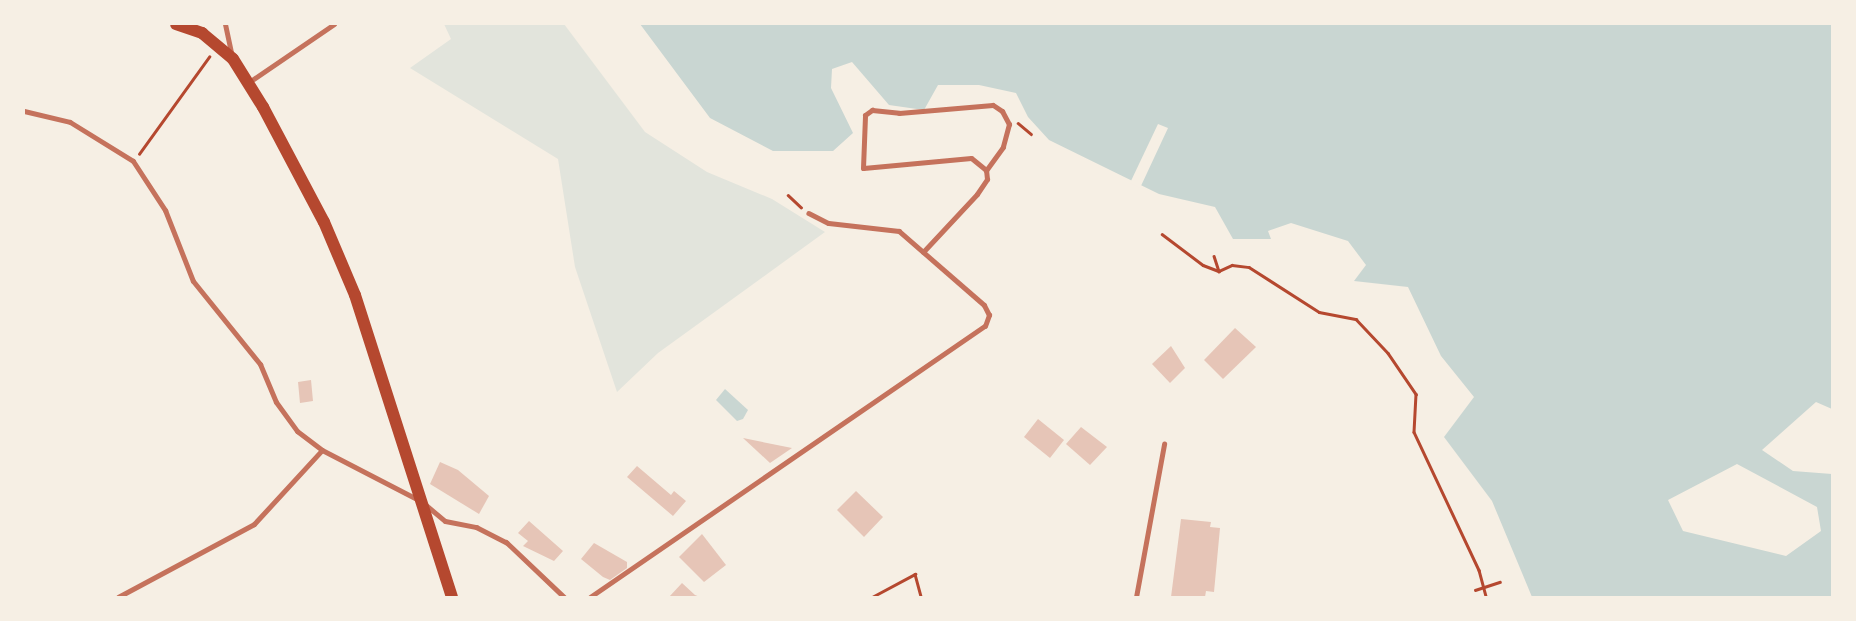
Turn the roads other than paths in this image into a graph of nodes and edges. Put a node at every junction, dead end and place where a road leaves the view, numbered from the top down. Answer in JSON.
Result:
{"nodes":[{"id":1,"x":176,"y":24,"type":"edge"},
{"id":2,"x":225,"y":24,"type":"edge"},
{"id":3,"x":334,"y":24,"type":"edge"},
{"id":4,"x":233,"y":59,"type":"junction"},
{"id":5,"x":250,"y":82,"type":"junction"},
{"id":6,"x":24,"y":111,"type":"edge"},
{"id":7,"x":986,"y":170,"type":"junction"},
{"id":8,"x":808,"y":213,"type":"road end"},
{"id":9,"x":923,"y":252,"type":"junction"},
{"id":10,"x":1164,"y":444,"type":"dead end"},
{"id":11,"x":322,"y":450,"type":"junction"},
{"id":12,"x":421,"y":501,"type":"junction"},
{"id":13,"x":118,"y":597,"type":"edge"},
{"id":14,"x":452,"y":597,"type":"edge"},
{"id":15,"x":564,"y":597,"type":"edge"},
{"id":16,"x":590,"y":597,"type":"edge"},
{"id":17,"x":1136,"y":597,"type":"edge"}],
"edges":[{"from":1,"to":4,"type":"main road"},
{"from":2,"to":4,"type":"street"},
{"from":3,"to":5,"type":"street"},
{"from":4,"to":5,"type":"main road"},
{"from":5,"to":12,"type":"main road"},
{"from":6,"to":11,"type":"street"},
{"from":7,"to":7,"type":"street"},
{"from":7,"to":9,"type":"street"},
{"from":8,"to":9,"type":"street"},
{"from":9,"to":16,"type":"street"},
{"from":10,"to":17,"type":"street"},
{"from":11,"to":12,"type":"street"},
{"from":11,"to":13,"type":"street"},
{"from":12,"to":14,"type":"main road"},
{"from":12,"to":15,"type":"street"}]}
